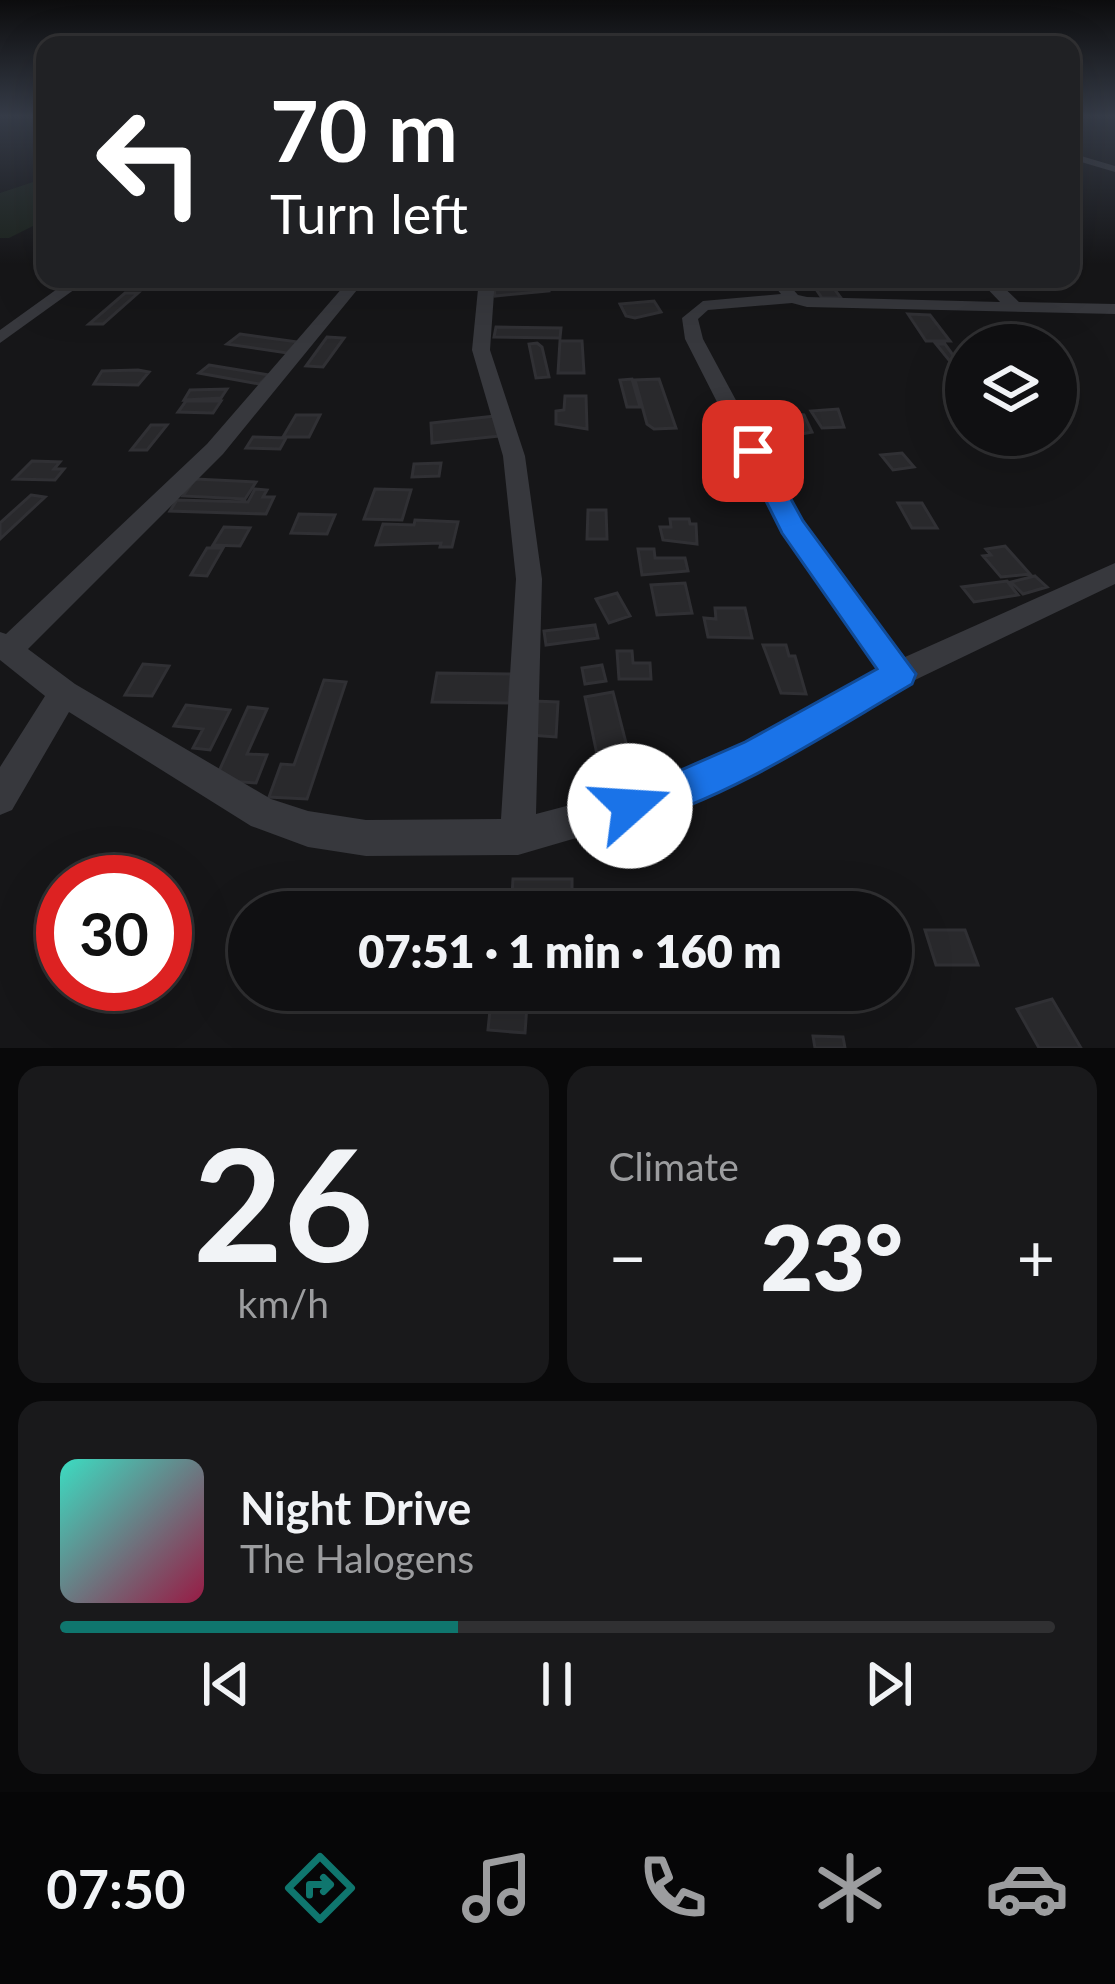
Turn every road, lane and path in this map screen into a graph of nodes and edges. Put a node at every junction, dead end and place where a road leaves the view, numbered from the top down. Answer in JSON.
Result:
{"nodes":[{"id":1,"x":69,"y":288,"type":"edge"},
{"id":2,"x":350,"y":288,"type":"edge"},
{"id":3,"x":486,"y":288,"type":"edge"},
{"id":4,"x":690,"y":288,"type":"edge"},
{"id":5,"x":784,"y":288,"type":"edge"},
{"id":6,"x":995,"y":288,"type":"edge"},
{"id":7,"x":792,"y":298,"type":"junction"},
{"id":8,"x":703,"y":306,"type":"junction"},
{"id":9,"x":1016,"y":308,"type":"junction"},
{"id":10,"x":1115,"y":309,"type":"edge"},
{"id":11,"x":0,"y":338,"type":"edge"},
{"id":12,"x":1115,"y":573,"type":"edge"},
{"id":13,"x":4,"y":647,"type":"edge"},
{"id":14,"x":900,"y":674,"type":"junction"},
{"id":15,"x":64,"y":693,"type":"junction"},
{"id":16,"x":0,"y":798,"type":"edge"},
{"id":17,"x":518,"y":837,"type":"junction"}],
"edges":[{"from":1,"to":11,"type":"street"},
{"from":2,"to":13,"type":"street"},
{"from":3,"to":17,"type":"street"},
{"from":4,"to":8,"type":"street"},
{"from":5,"to":7,"type":"street"},
{"from":6,"to":9,"type":"street"},
{"from":7,"to":8,"type":"street"},
{"from":7,"to":9,"type":"street"},
{"from":8,"to":14,"type":"street"},
{"from":9,"to":10,"type":"street"},
{"from":12,"to":14,"type":"street"},
{"from":13,"to":15,"type":"street"},
{"from":14,"to":17,"type":"street"},
{"from":15,"to":16,"type":"street"},
{"from":15,"to":17,"type":"street"}]}
